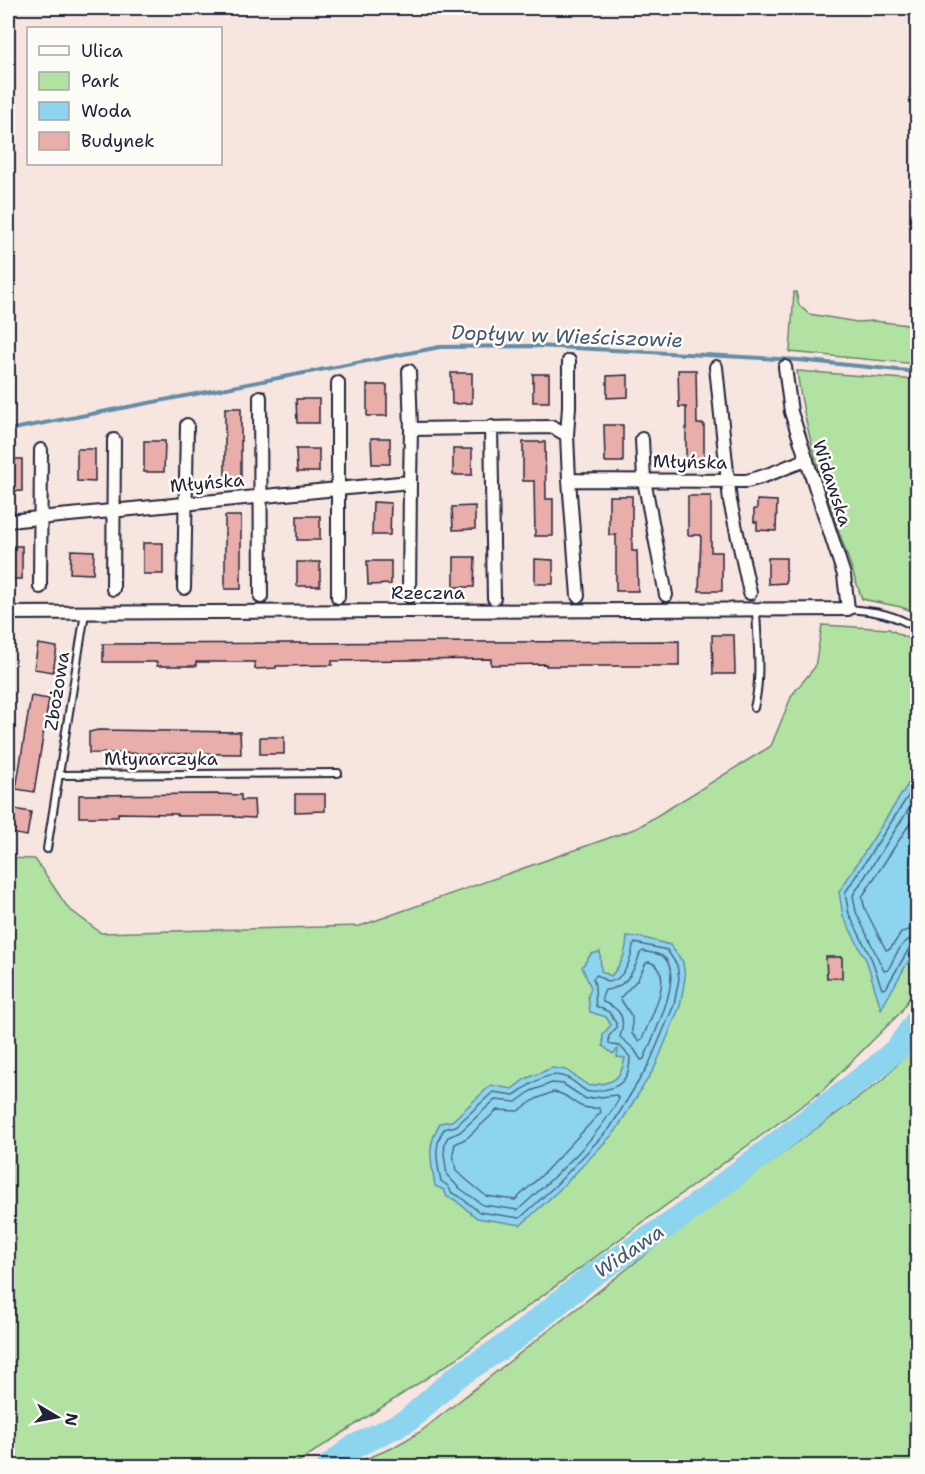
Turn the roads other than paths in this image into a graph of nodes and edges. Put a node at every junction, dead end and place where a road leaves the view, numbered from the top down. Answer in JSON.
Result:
{"nodes":[{"id":1,"x":569,"y":361,"type":"dead end"},
{"id":2,"x":716,"y":366,"type":"dead end"},
{"id":3,"x":785,"y":367,"type":"dead end"},
{"id":4,"x":410,"y":371,"type":"dead end"},
{"id":5,"x":338,"y":383,"type":"dead end"},
{"id":6,"x":260,"y":397,"type":"dead end"},
{"id":7,"x":187,"y":425,"type":"dead end"},
{"id":8,"x":491,"y":427,"type":"junction"},
{"id":9,"x":411,"y":429,"type":"junction"},
{"id":10,"x":567,"y":435,"type":"junction"},
{"id":11,"x":642,"y":439,"type":"dead end"},
{"id":12,"x":114,"y":440,"type":"dead end"},
{"id":13,"x":41,"y":450,"type":"dead end"},
{"id":14,"x":807,"y":460,"type":"junction"},
{"id":15,"x":569,"y":480,"type":"junction"},
{"id":16,"x":644,"y":480,"type":"junction"},
{"id":17,"x":729,"y":481,"type":"junction"},
{"id":18,"x":410,"y":482,"type":"junction"},
{"id":19,"x":338,"y":489,"type":"junction"},
{"id":20,"x":260,"y":496,"type":"junction"},
{"id":21,"x":186,"y":503,"type":"junction"},
{"id":22,"x":113,"y":510,"type":"junction"},
{"id":23,"x":40,"y":517,"type":"junction"},
{"id":24,"x":8,"y":521,"type":"edge"},
{"id":25,"x":40,"y":587,"type":"dead end"},
{"id":26,"x":184,"y":588,"type":"dead end"},
{"id":27,"x":113,"y":589,"type":"dead end"},
{"id":28,"x":750,"y":593,"type":"dead end"},
{"id":29,"x":666,"y":595,"type":"dead end"},
{"id":30,"x":409,"y":596,"type":"dead end"},
{"id":31,"x":578,"y":596,"type":"dead end"},
{"id":32,"x":261,"y":597,"type":"dead end"},
{"id":33,"x":338,"y":597,"type":"dead end"},
{"id":34,"x":494,"y":598,"type":"dead end"},
{"id":35,"x":756,"y":609,"type":"junction"},
{"id":36,"x":848,"y":609,"type":"junction"},
{"id":37,"x":8,"y":613,"type":"edge"},
{"id":38,"x":85,"y":613,"type":"junction"},
{"id":39,"x":918,"y":629,"type":"edge"},
{"id":40,"x":754,"y":708,"type":"dead end"},
{"id":41,"x":338,"y":773,"type":"dead end"},
{"id":42,"x":59,"y":775,"type":"junction"},
{"id":43,"x":46,"y":849,"type":"dead end"}],
"edges":[{"from":1,"to":10,"type":"street"},
{"from":2,"to":17,"type":"street"},
{"from":3,"to":14,"type":"street","name":"Widawska"},
{"from":4,"to":9,"type":"street"},
{"from":5,"to":19,"type":"street"},
{"from":6,"to":20,"type":"street"},
{"from":7,"to":21,"type":"street"},
{"from":8,"to":9,"type":"street"},
{"from":8,"to":10,"type":"street"},
{"from":8,"to":34,"type":"street"},
{"from":9,"to":18,"type":"street"},
{"from":10,"to":15,"type":"street"},
{"from":11,"to":16,"type":"street"},
{"from":12,"to":22,"type":"street"},
{"from":13,"to":23,"type":"street"},
{"from":14,"to":17,"type":"street","name":"Młyńska"},
{"from":14,"to":36,"type":"street","name":"Widawska"},
{"from":15,"to":16,"type":"street","name":"Młyńska"},
{"from":15,"to":31,"type":"street"},
{"from":16,"to":17,"type":"street","name":"Młyńska"},
{"from":16,"to":29,"type":"street"},
{"from":17,"to":28,"type":"street"},
{"from":18,"to":19,"type":"street","name":"Młyńska"},
{"from":18,"to":30,"type":"street"},
{"from":19,"to":20,"type":"street","name":"Młyńska"},
{"from":19,"to":33,"type":"street"},
{"from":20,"to":21,"type":"street","name":"Młyńska"},
{"from":20,"to":32,"type":"street"},
{"from":21,"to":22,"type":"street","name":"Młyńska"},
{"from":21,"to":26,"type":"street"},
{"from":22,"to":23,"type":"street","name":"Młyńska"},
{"from":22,"to":27,"type":"street"},
{"from":23,"to":24,"type":"street","name":"Młyńska"},
{"from":23,"to":25,"type":"street"},
{"from":35,"to":36,"type":"street","name":"Rzeczna"},
{"from":35,"to":38,"type":"street","name":"Rzeczna"},
{"from":35,"to":40,"type":"lane"},
{"from":36,"to":39,"type":"lane"},
{"from":37,"to":38,"type":"street","name":"Rzeczna"},
{"from":38,"to":42,"type":"lane","name":"Zbożowa"},
{"from":41,"to":42,"type":"lane","name":"Młynarczyka"},
{"from":42,"to":43,"type":"lane"}]}
